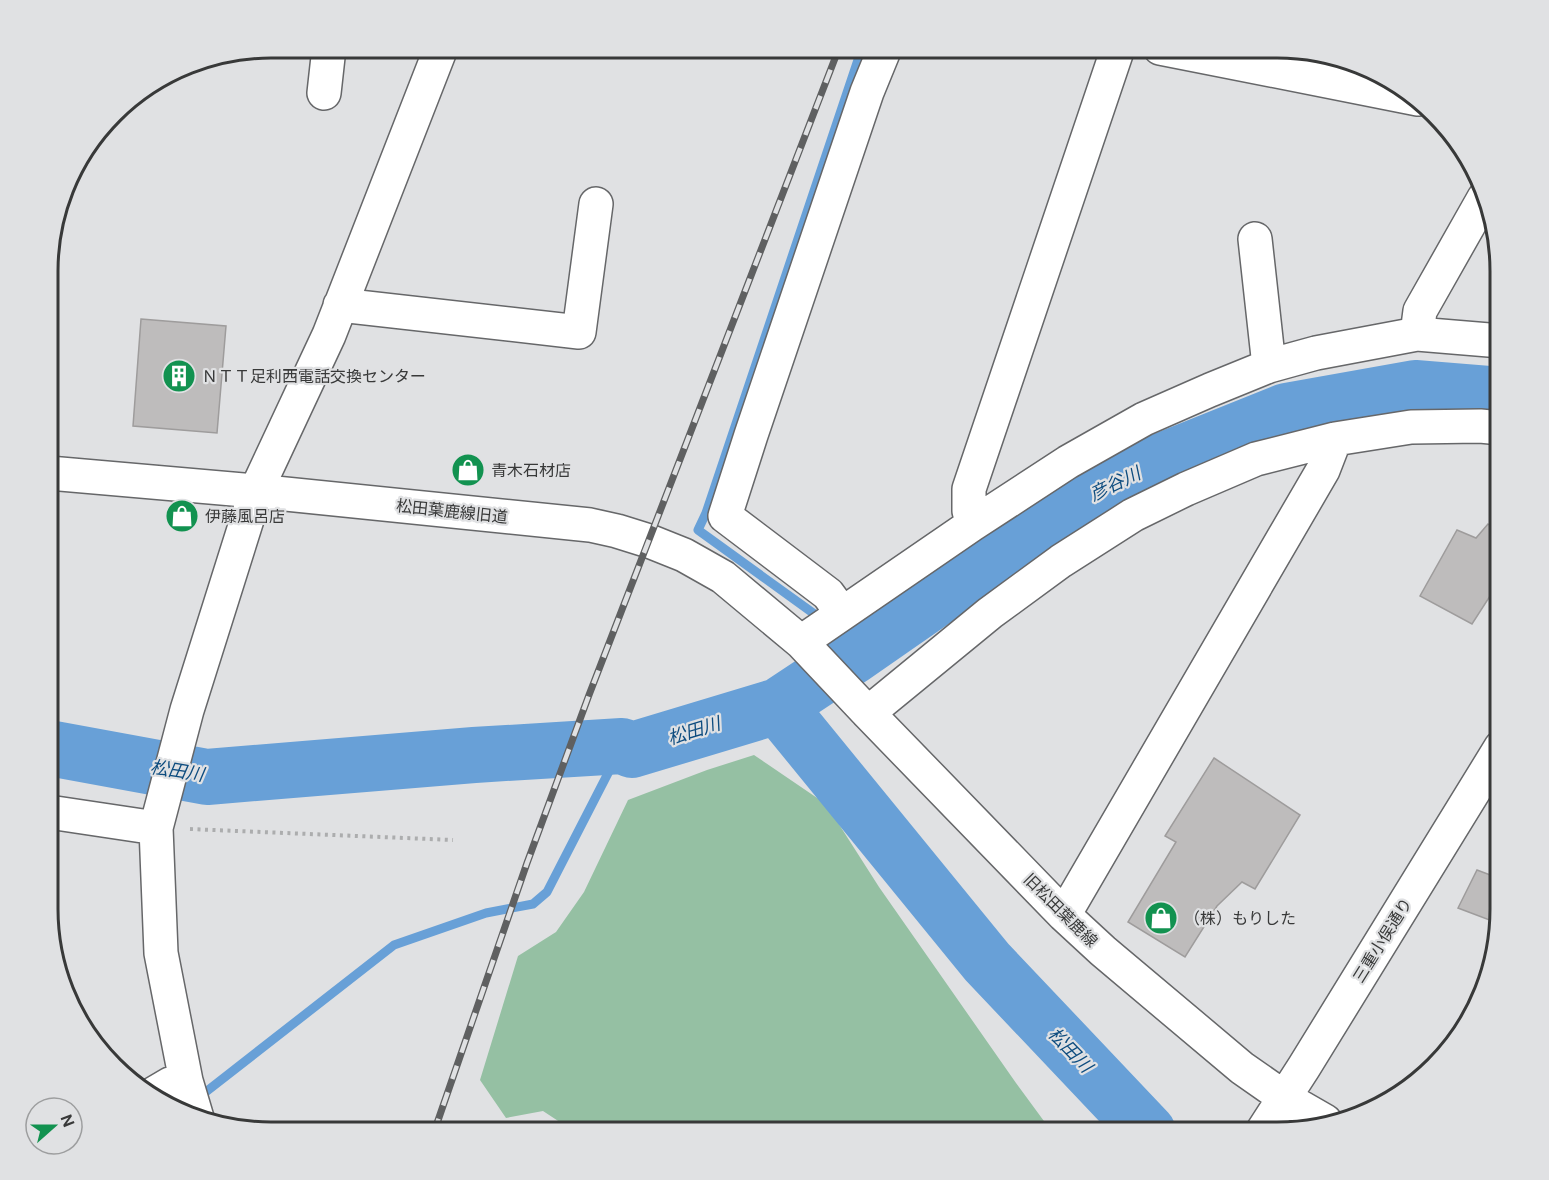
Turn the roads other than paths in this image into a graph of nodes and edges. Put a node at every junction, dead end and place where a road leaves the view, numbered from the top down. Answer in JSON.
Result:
{"nodes":[{"id":1,"x":328,"y":58,"type":"edge"},
{"id":2,"x":437,"y":58,"type":"edge"},
{"id":3,"x":881,"y":59,"type":"edge"},
{"id":4,"x":1114,"y":59,"type":"edge"},
{"id":5,"x":1215,"y":59,"type":"edge"},
{"id":6,"x":324,"y":93,"type":"dead end"},
{"id":7,"x":1397,"y":95,"type":"edge"},
{"id":8,"x":596,"y":204,"type":"dead end"},
{"id":9,"x":1480,"y":205,"type":"edge"},
{"id":10,"x":1255,"y":238,"type":"dead end"},
{"id":11,"x":340,"y":305,"type":"junction"},
{"id":12,"x":1417,"y":334,"type":"junction"},
{"id":13,"x":1490,"y":340,"type":"edge"},
{"id":14,"x":1269,"y":366,"type":"junction"},
{"id":15,"x":1490,"y":427,"type":"edge"},
{"id":16,"x":1335,"y":439,"type":"junction"},
{"id":17,"x":58,"y":474,"type":"edge"},
{"id":18,"x":256,"y":491,"type":"junction"},
{"id":19,"x":973,"y":524,"type":"junction"},
{"id":20,"x":821,"y":633,"type":"junction"},
{"id":21,"x":862,"y":707,"type":"junction"},
{"id":22,"x":1490,"y":765,"type":"edge"},
{"id":23,"x":59,"y":813,"type":"edge"},
{"id":24,"x":158,"y":819,"type":"junction"},
{"id":25,"x":1064,"y":915,"type":"junction"},
{"id":26,"x":186,"y":1081,"type":"junction"},
{"id":27,"x":160,"y":1090,"type":"edge"},
{"id":28,"x":1285,"y":1098,"type":"junction"},
{"id":29,"x":194,"y":1106,"type":"edge"},
{"id":30,"x":1318,"y":1117,"type":"edge"},
{"id":31,"x":1269,"y":1122,"type":"edge"}],
"edges":[{"from":1,"to":6,"type":"street"},
{"from":2,"to":11,"type":"street"},
{"from":3,"to":20,"type":"street"},
{"from":4,"to":19,"type":"street"},
{"from":5,"to":7,"type":"street"},
{"from":8,"to":11,"type":"street"},
{"from":9,"to":12,"type":"street"},
{"from":10,"to":14,"type":"street"},
{"from":11,"to":18,"type":"street"},
{"from":12,"to":13,"type":"street"},
{"from":12,"to":14,"type":"street"},
{"from":14,"to":19,"type":"street"},
{"from":15,"to":16,"type":"street"},
{"from":16,"to":21,"type":"street"},
{"from":16,"to":25,"type":"street"},
{"from":17,"to":18,"type":"street","name":"松田葉鹿線旧道"},
{"from":18,"to":20,"type":"street","name":"松田葉鹿線旧道"},
{"from":18,"to":24,"type":"street"},
{"from":19,"to":20,"type":"street"},
{"from":20,"to":21,"type":"street","name":"旧松田葉鹿線"},
{"from":21,"to":25,"type":"street","name":"旧松田葉鹿線"},
{"from":22,"to":28,"type":"street","name":"三重小俣通り"},
{"from":23,"to":24,"type":"street"},
{"from":24,"to":26,"type":"street"},
{"from":25,"to":28,"type":"street","name":"旧松田葉鹿線"},
{"from":26,"to":27,"type":"street"},
{"from":26,"to":29,"type":"street"},
{"from":28,"to":30,"type":"street"},
{"from":28,"to":31,"type":"street","name":"三重小俣通り"}]}
